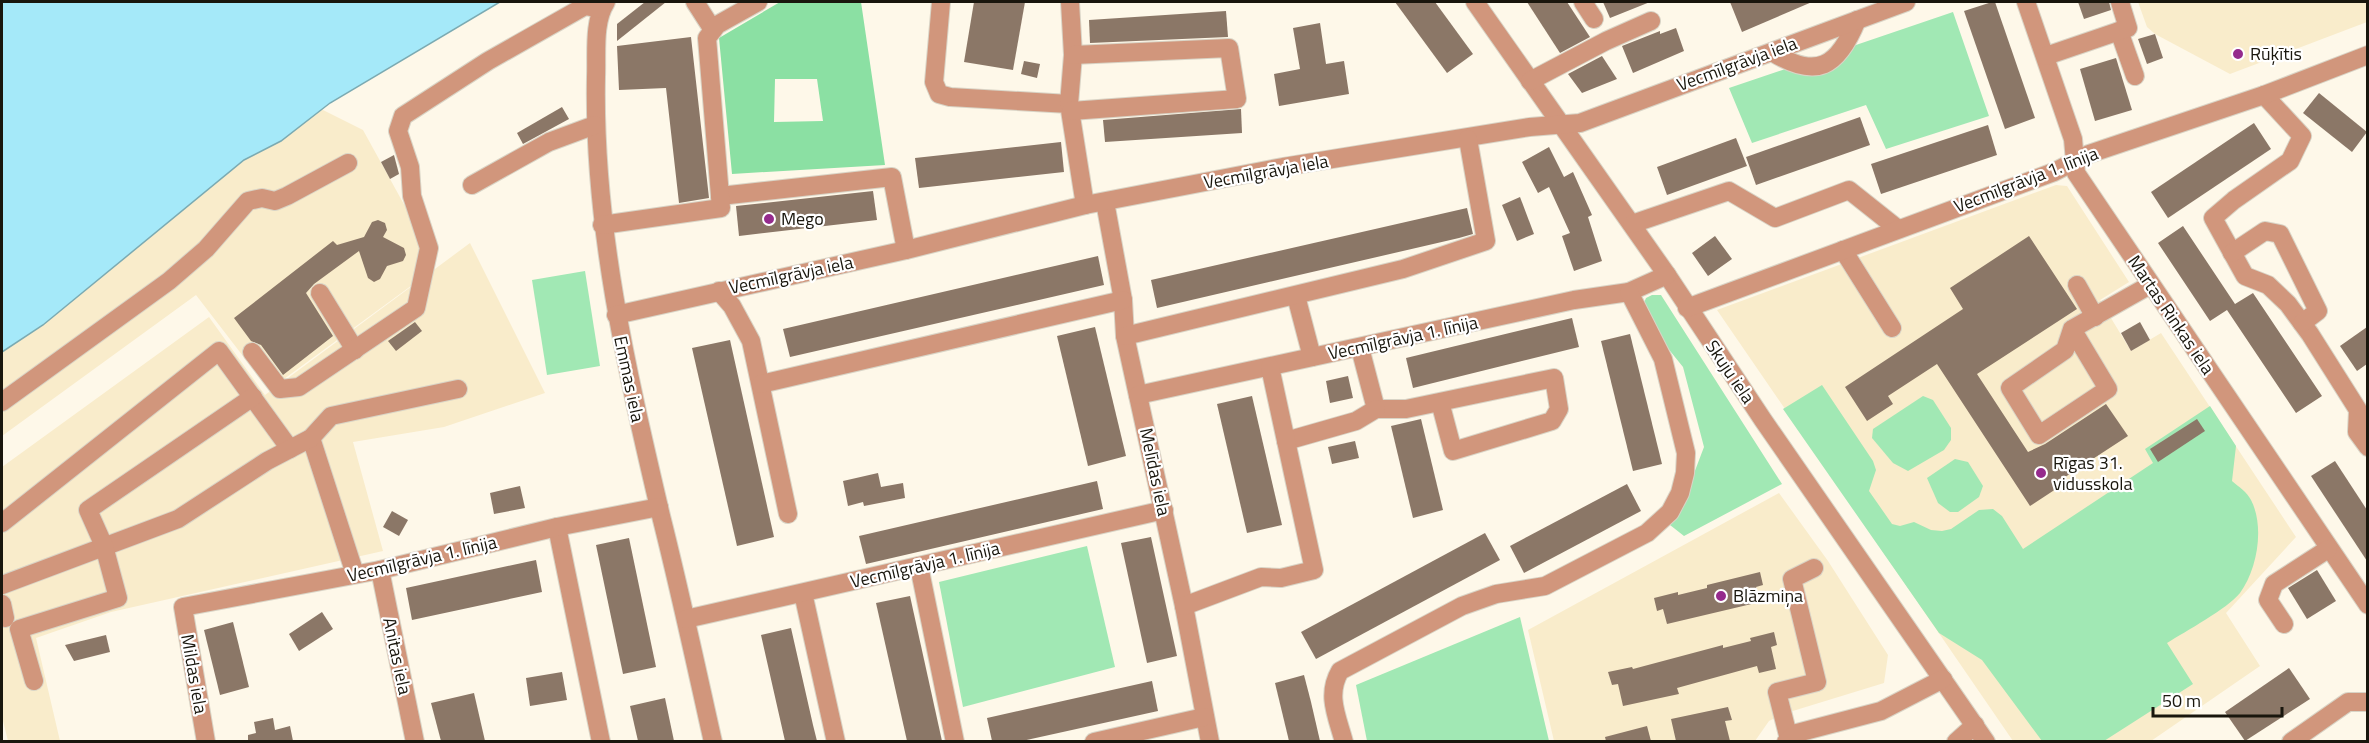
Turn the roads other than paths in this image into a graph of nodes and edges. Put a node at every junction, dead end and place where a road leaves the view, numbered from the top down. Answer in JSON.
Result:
{"nodes":[{"id":1,"x":695,"y":2,"type":"edge"},
{"id":2,"x":758,"y":2,"type":"edge"},
{"id":3,"x":941,"y":2,"type":"edge"},
{"id":4,"x":1070,"y":2,"type":"edge"},
{"id":5,"x":1475,"y":2,"type":"edge"},
{"id":6,"x":1583,"y":2,"type":"edge"},
{"id":7,"x":1906,"y":2,"type":"edge"},
{"id":8,"x":2026,"y":2,"type":"edge"},
{"id":9,"x":2120,"y":2,"type":"edge"},
{"id":10,"x":603,"y":5,"type":"edge"},
{"id":11,"x":1594,"y":20,"type":"dead end"},
{"id":12,"x":1857,"y":20,"type":"junction"},
{"id":13,"x":1651,"y":21,"type":"dead end"},
{"id":14,"x":713,"y":30,"type":"junction"},
{"id":15,"x":2119,"y":31,"type":"junction"},
{"id":16,"x":1772,"y":52,"type":"junction"},
{"id":17,"x":1073,"y":55,"type":"junction"},
{"id":18,"x":2367,"y":55,"type":"edge"},
{"id":19,"x":2046,"y":56,"type":"junction"},
{"id":20,"x":2135,"y":76,"type":"dead end"},
{"id":21,"x":1530,"y":81,"type":"junction"},
{"id":22,"x":2264,"y":95,"type":"junction"},
{"id":23,"x":1070,"y":107,"type":"junction"},
{"id":24,"x":1560,"y":123,"type":"junction"},
{"id":25,"x":595,"y":125,"type":"junction"},
{"id":26,"x":1468,"y":139,"type":"junction"},
{"id":27,"x":2075,"y":162,"type":"junction"},
{"id":28,"x":348,"y":163,"type":"dead end"},
{"id":29,"x":472,"y":185,"type":"dead end"},
{"id":30,"x":720,"y":196,"type":"junction"},
{"id":31,"x":1105,"y":202,"type":"junction"},
{"id":32,"x":1085,"y":205,"type":"junction"},
{"id":33,"x":1632,"y":224,"type":"junction"},
{"id":34,"x":602,"y":225,"type":"junction"},
{"id":35,"x":1898,"y":229,"type":"junction"},
{"id":36,"x":906,"y":250,"type":"junction"},
{"id":37,"x":1843,"y":250,"type":"junction"},
{"id":38,"x":2232,"y":253,"type":"junction"},
{"id":39,"x":1666,"y":275,"type":"junction"},
{"id":40,"x":2077,"y":285,"type":"dead end"},
{"id":41,"x":2150,"y":285,"type":"junction"},
{"id":42,"x":719,"y":291,"type":"junction"},
{"id":43,"x":1629,"y":292,"type":"junction"},
{"id":44,"x":320,"y":293,"type":"dead end"},
{"id":45,"x":1296,"y":296,"type":"junction"},
{"id":46,"x":1124,"y":300,"type":"junction"},
{"id":47,"x":1687,"y":308,"type":"junction"},
{"id":48,"x":615,"y":315,"type":"junction"},
{"id":49,"x":2095,"y":316,"type":"junction"},
{"id":50,"x":2302,"y":323,"type":"junction"},
{"id":51,"x":1893,"y":328,"type":"dead end"},
{"id":52,"x":2072,"y":330,"type":"junction"},
{"id":53,"x":1125,"y":336,"type":"junction"},
{"id":54,"x":1360,"y":348,"type":"junction"},
{"id":55,"x":355,"y":350,"type":"junction"},
{"id":56,"x":252,"y":352,"type":"dead end"},
{"id":57,"x":1312,"y":357,"type":"junction"},
{"id":58,"x":1270,"y":367,"type":"junction"},
{"id":59,"x":761,"y":384,"type":"junction"},
{"id":60,"x":458,"y":389,"type":"dead end"},
{"id":61,"x":1138,"y":395,"type":"junction"},
{"id":62,"x":253,"y":397,"type":"junction"},
{"id":63,"x":2,"y":402,"type":"edge"},
{"id":64,"x":1440,"y":402,"type":"junction"},
{"id":65,"x":2363,"y":408,"type":"edge"},
{"id":66,"x":1376,"y":409,"type":"junction"},
{"id":67,"x":311,"y":438,"type":"junction"},
{"id":68,"x":1286,"y":441,"type":"junction"},
{"id":69,"x":2367,"y":447,"type":"edge"},
{"id":70,"x":290,"y":449,"type":"junction"},
{"id":71,"x":659,"y":507,"type":"junction"},
{"id":72,"x":1164,"y":510,"type":"junction"},
{"id":73,"x":788,"y":514,"type":"dead end"},
{"id":74,"x":2,"y":522,"type":"edge"},
{"id":75,"x":557,"y":527,"type":"junction"},
{"id":76,"x":104,"y":546,"type":"junction"},
{"id":77,"x":2328,"y":549,"type":"junction"},
{"id":78,"x":919,"y":566,"type":"junction"},
{"id":79,"x":1814,"y":568,"type":"dead end"},
{"id":80,"x":380,"y":570,"type":"junction"},
{"id":81,"x":355,"y":574,"type":"junction"},
{"id":82,"x":2,"y":585,"type":"edge"},
{"id":83,"x":803,"y":593,"type":"junction"},
{"id":84,"x":2367,"y":605,"type":"edge"},
{"id":85,"x":1184,"y":606,"type":"junction"},
{"id":86,"x":183,"y":607,"type":"joint"},
{"id":87,"x":686,"y":619,"type":"junction"},
{"id":88,"x":2284,"y":624,"type":"dead end"},
{"id":89,"x":1943,"y":679,"type":"junction"},
{"id":90,"x":34,"y":681,"type":"dead end"},
{"id":91,"x":2367,"y":702,"type":"edge"},
{"id":92,"x":1204,"y":717,"type":"junction"},
{"id":93,"x":1975,"y":725,"type":"junction"},
{"id":94,"x":1788,"y":740,"type":"edge"},
{"id":95,"x":206,"y":741,"type":"edge"},
{"id":96,"x":415,"y":741,"type":"edge"},
{"id":97,"x":601,"y":741,"type":"edge"},
{"id":98,"x":713,"y":741,"type":"edge"},
{"id":99,"x":836,"y":741,"type":"edge"},
{"id":100,"x":955,"y":741,"type":"edge"},
{"id":101,"x":1094,"y":741,"type":"edge"},
{"id":102,"x":1210,"y":741,"type":"edge"},
{"id":103,"x":1344,"y":741,"type":"edge"},
{"id":104,"x":1956,"y":741,"type":"edge"},
{"id":105,"x":1986,"y":741,"type":"edge"},
{"id":106,"x":2291,"y":741,"type":"edge"}],
"edges":[{"from":1,"to":14,"type":"street"},
{"from":2,"to":14,"type":"street"},
{"from":3,"to":23,"type":"street"},
{"from":4,"to":17,"type":"street"},
{"from":5,"to":21,"type":"street","name":"Skuju iela"},
{"from":6,"to":11,"type":"street"},
{"from":7,"to":12,"type":"street","name":"Vecmīlgrāvja iela"},
{"from":8,"to":19,"type":"street","name":"Martas Rinkas iela"},
{"from":9,"to":15,"type":"street"},
{"from":10,"to":25,"type":"street","name":"Emmas iela"},
{"from":10,"to":55,"type":"street"},
{"from":12,"to":16,"type":"street","name":"Vecmīlgrāvja iela"},
{"from":12,"to":16,"type":"street"},
{"from":13,"to":21,"type":"street"},
{"from":14,"to":30,"type":"street"},
{"from":15,"to":19,"type":"street"},
{"from":15,"to":20,"type":"street"},
{"from":16,"to":24,"type":"street","name":"Vecmīlgrāvja iela"},
{"from":17,"to":23,"type":"street"},
{"from":17,"to":23,"type":"street"},
{"from":18,"to":22,"type":"street","name":"Vecmīlgrāvja 1. līnija"},
{"from":19,"to":27,"type":"street","name":"Martas Rinkas iela"},
{"from":21,"to":24,"type":"street","name":"Skuju iela"},
{"from":22,"to":27,"type":"street","name":"Vecmīlgrāvja 1. līnija"},
{"from":22,"to":38,"type":"street"},
{"from":23,"to":32,"type":"street"},
{"from":24,"to":26,"type":"street","name":"Vecmīlgrāvja iela"},
{"from":24,"to":33,"type":"street","name":"Skuju iela"},
{"from":25,"to":29,"type":"street"},
{"from":25,"to":34,"type":"street","name":"Emmas iela"},
{"from":26,"to":31,"type":"street","name":"Vecmīlgrāvja iela"},
{"from":26,"to":45,"type":"street"},
{"from":27,"to":35,"type":"street","name":"Vecmīlgrāvja 1. līnija"},
{"from":27,"to":41,"type":"street","name":"Martas Rinkas iela"},
{"from":28,"to":63,"type":"street"},
{"from":30,"to":34,"type":"street"},
{"from":30,"to":36,"type":"street"},
{"from":31,"to":32,"type":"street","name":"Vecmīlgrāvja iela"},
{"from":31,"to":46,"type":"street","name":"Melīdas iela"},
{"from":32,"to":36,"type":"street","name":"Vecmīlgrāvja iela"},
{"from":33,"to":35,"type":"street"},
{"from":33,"to":39,"type":"street","name":"Skuju iela"},
{"from":34,"to":48,"type":"street","name":"Emmas iela"},
{"from":35,"to":37,"type":"street","name":"Vecmīlgrāvja 1. līnija"},
{"from":36,"to":42,"type":"street","name":"Vecmīlgrāvja iela"},
{"from":37,"to":47,"type":"street","name":"Vecmīlgrāvja 1. līnija"},
{"from":37,"to":51,"type":"street"},
{"from":38,"to":50,"type":"street"},
{"from":38,"to":50,"type":"street"},
{"from":39,"to":43,"type":"street","name":"Vecmīlgrāvja 1. līnija"},
{"from":39,"to":47,"type":"street","name":"Skuju iela"},
{"from":40,"to":49,"type":"street"},
{"from":41,"to":49,"type":"street"},
{"from":41,"to":77,"type":"street","name":"Martas Rinkas iela"},
{"from":42,"to":48,"type":"street","name":"Vecmīlgrāvja iela"},
{"from":42,"to":59,"type":"street"},
{"from":43,"to":54,"type":"street","name":"Vecmīlgrāvja 1. līnija"},
{"from":43,"to":103,"type":"street"},
{"from":44,"to":55,"type":"street"},
{"from":45,"to":53,"type":"street"},
{"from":45,"to":57,"type":"street"},
{"from":46,"to":53,"type":"street","name":"Melīdas iela"},
{"from":46,"to":59,"type":"street"},
{"from":47,"to":89,"type":"street","name":"Skuju iela"},
{"from":48,"to":71,"type":"street","name":"Emmas iela"},
{"from":49,"to":52,"type":"street"},
{"from":50,"to":65,"type":"street"},
{"from":52,"to":52,"type":"street"},
{"from":53,"to":61,"type":"street","name":"Melīdas iela"},
{"from":54,"to":57,"type":"street","name":"Vecmīlgrāvja 1. līnija"},
{"from":54,"to":66,"type":"street"},
{"from":55,"to":56,"type":"street"},
{"from":57,"to":58,"type":"street","name":"Vecmīlgrāvja 1. līnija"},
{"from":58,"to":61,"type":"street","name":"Vecmīlgrāvja 1. līnija"},
{"from":58,"to":68,"type":"street"},
{"from":59,"to":73,"type":"street"},
{"from":60,"to":67,"type":"street"},
{"from":61,"to":72,"type":"street","name":"Melīdas iela"},
{"from":62,"to":70,"type":"street"},
{"from":62,"to":74,"type":"street"},
{"from":62,"to":76,"type":"street"},
{"from":64,"to":64,"type":"street"},
{"from":64,"to":66,"type":"street"},
{"from":65,"to":69,"type":"street"},
{"from":66,"to":68,"type":"street"},
{"from":67,"to":70,"type":"street"},
{"from":67,"to":81,"type":"street"},
{"from":68,"to":85,"type":"street"},
{"from":70,"to":76,"type":"street"},
{"from":71,"to":75,"type":"street","name":"Vecmīlgrāvja 1. līnija"},
{"from":71,"to":87,"type":"street","name":"Emmas iela"},
{"from":72,"to":78,"type":"street","name":"Vecmīlgrāvja 1. līnija"},
{"from":72,"to":85,"type":"street","name":"Melīdas iela"},
{"from":75,"to":80,"type":"street","name":"Vecmīlgrāvja 1. līnija"},
{"from":75,"to":97,"type":"street"},
{"from":76,"to":82,"type":"street"},
{"from":76,"to":90,"type":"street"},
{"from":77,"to":84,"type":"street","name":"Martas Rinkas iela"},
{"from":77,"to":88,"type":"street"},
{"from":78,"to":83,"type":"street","name":"Vecmīlgrāvja 1. līnija"},
{"from":78,"to":100,"type":"street"},
{"from":79,"to":94,"type":"street"},
{"from":80,"to":81,"type":"street","name":"Vecmīlgrāvja 1. līnija"},
{"from":80,"to":96,"type":"street","name":"Anitas iela"},
{"from":81,"to":86,"type":"street","name":"Vecmīlgrāvja 1. līnija"},
{"from":83,"to":87,"type":"street","name":"Vecmīlgrāvja 1. līnija"},
{"from":83,"to":99,"type":"street"},
{"from":85,"to":92,"type":"street","name":"Melīdas iela"},
{"from":86,"to":95,"type":"street","name":"Mildas iela"},
{"from":87,"to":98,"type":"street","name":"Emmas iela"},
{"from":89,"to":93,"type":"street","name":"Skuju iela"},
{"from":89,"to":94,"type":"street"},
{"from":91,"to":106,"type":"street"},
{"from":92,"to":101,"type":"street"},
{"from":92,"to":102,"type":"street","name":"Melīdas iela"},
{"from":93,"to":104,"type":"street"},
{"from":93,"to":105,"type":"street","name":"Skuju iela"}]}
